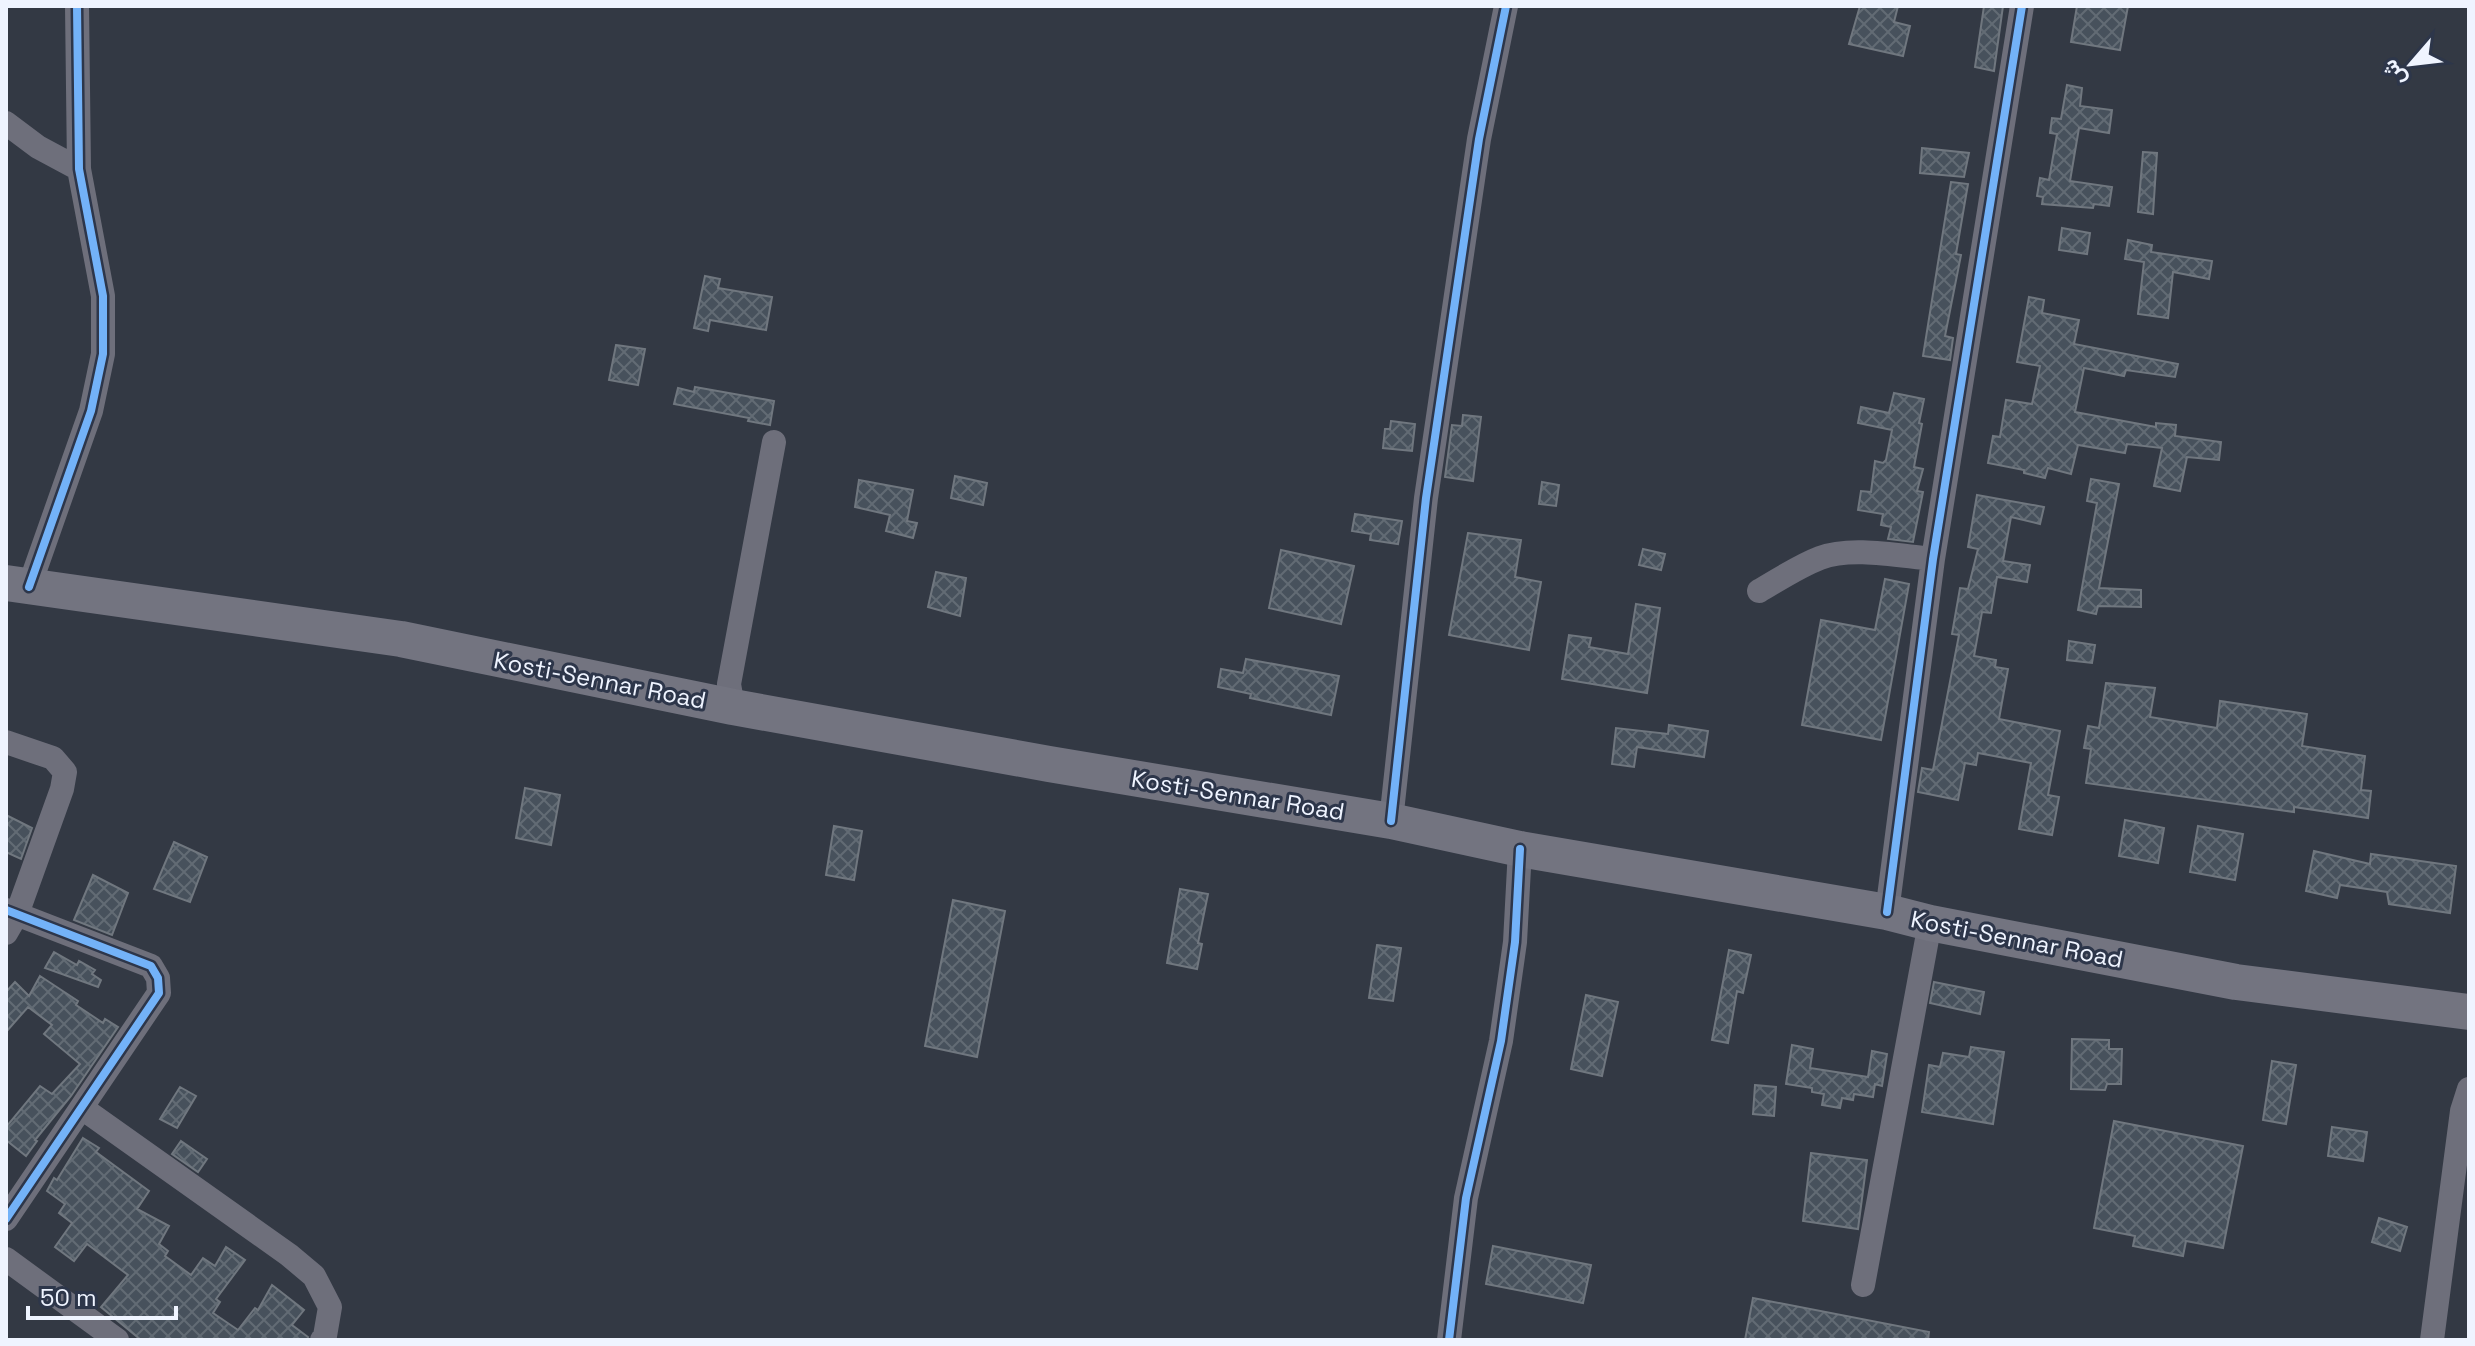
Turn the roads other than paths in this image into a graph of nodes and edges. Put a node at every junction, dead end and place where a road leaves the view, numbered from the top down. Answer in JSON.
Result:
{"nodes":[{"id":1,"x":77,"y":6,"type":"edge"},
{"id":2,"x":1506,"y":6,"type":"edge"},
{"id":3,"x":2022,"y":6,"type":"edge"},
{"id":4,"x":6,"y":123,"type":"edge"},
{"id":5,"x":79,"y":169,"type":"junction"},
{"id":6,"x":774,"y":442,"type":"dead end"},
{"id":7,"x":1933,"y":559,"type":"junction"},
{"id":8,"x":17,"y":585,"type":"edge"},
{"id":9,"x":1759,"y":591,"type":"dead end"},
{"id":10,"x":733,"y":707,"type":"junction"},
{"id":11,"x":6,"y":742,"type":"edge"},
{"id":12,"x":1391,"y":821,"type":"junction"},
{"id":13,"x":1520,"y":849,"type":"junction"},
{"id":14,"x":1887,"y":912,"type":"junction"},
{"id":15,"x":10,"y":919,"type":"edge"},
{"id":16,"x":1930,"y":923,"type":"junction"},
{"id":17,"x":2469,"y":1012,"type":"edge"},
{"id":18,"x":2469,"y":1089,"type":"edge"},
{"id":19,"x":82,"y":1108,"type":"junction"},
{"id":20,"x":6,"y":1219,"type":"edge"},
{"id":21,"x":6,"y":1259,"type":"edge"},
{"id":22,"x":1863,"y":1285,"type":"dead end"},
{"id":23,"x":117,"y":1340,"type":"edge"},
{"id":24,"x":322,"y":1340,"type":"edge"},
{"id":25,"x":1449,"y":1340,"type":"edge"},
{"id":26,"x":2432,"y":1340,"type":"edge"}],
"edges":[{"from":1,"to":5,"type":"street"},
{"from":2,"to":12,"type":"street"},
{"from":3,"to":7,"type":"street"},
{"from":4,"to":5,"type":"street"},
{"from":5,"to":8,"type":"street"},
{"from":6,"to":10,"type":"street"},
{"from":7,"to":9,"type":"street"},
{"from":7,"to":14,"type":"street"},
{"from":8,"to":10,"type":"highway","name":"Kosti-Sennar Road"},
{"from":10,"to":12,"type":"highway","name":"Kosti-Sennar Road"},
{"from":11,"to":15,"type":"street"},
{"from":12,"to":13,"type":"highway","name":"Kosti-Sennar Road"},
{"from":13,"to":14,"type":"highway","name":"Kosti-Sennar Road"},
{"from":13,"to":25,"type":"street"},
{"from":14,"to":16,"type":"highway","name":"Kosti-Sennar Road"},
{"from":15,"to":19,"type":"street"},
{"from":16,"to":17,"type":"highway","name":"Kosti-Sennar Road"},
{"from":16,"to":22,"type":"street"},
{"from":18,"to":26,"type":"street"},
{"from":19,"to":20,"type":"street"},
{"from":19,"to":24,"type":"street"},
{"from":21,"to":23,"type":"street"}]}
